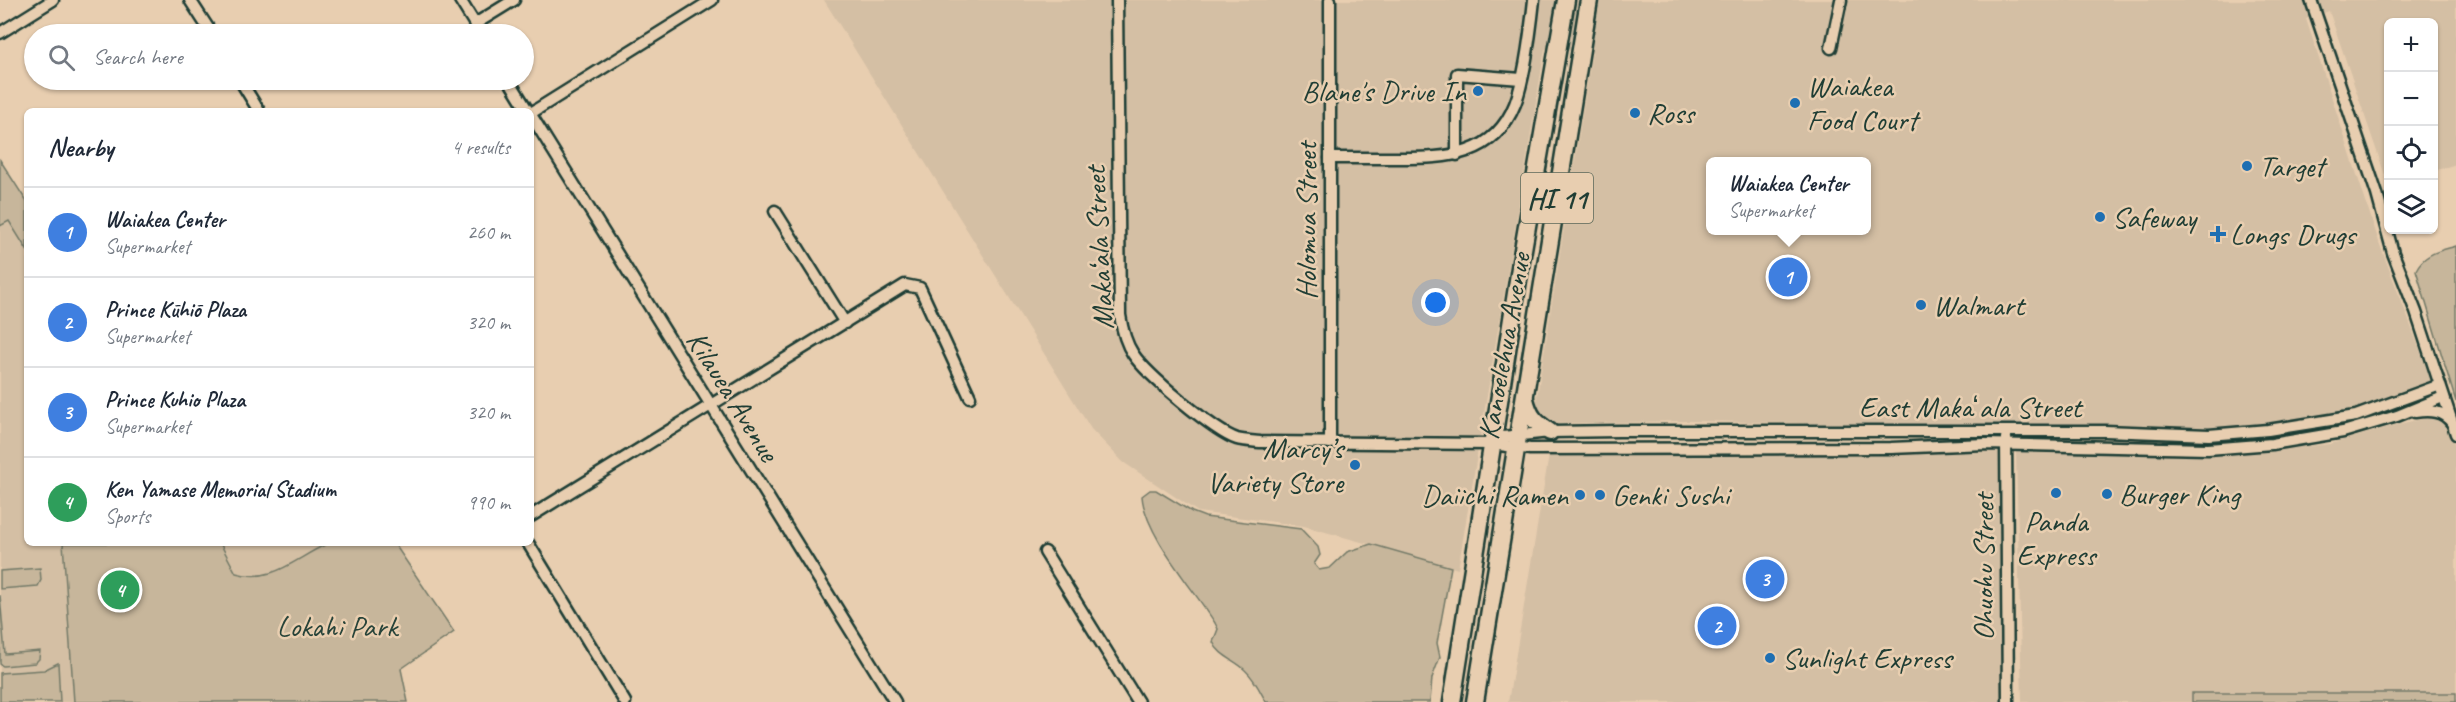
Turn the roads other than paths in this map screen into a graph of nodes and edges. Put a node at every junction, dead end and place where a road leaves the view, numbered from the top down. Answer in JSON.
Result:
{"nodes":[{"id":1,"x":53,"y":0,"type":"edge"},
{"id":2,"x":190,"y":0,"type":"edge"},
{"id":3,"x":460,"y":0,"type":"edge"},
{"id":4,"x":514,"y":0,"type":"edge"},
{"id":5,"x":712,"y":0,"type":"edge"},
{"id":6,"x":1117,"y":0,"type":"edge"},
{"id":7,"x":1330,"y":0,"type":"edge"},
{"id":8,"x":1534,"y":0,"type":"edge"},
{"id":9,"x":1566,"y":0,"type":"edge"},
{"id":10,"x":1589,"y":0,"type":"edge"},
{"id":11,"x":1840,"y":0,"type":"edge"},
{"id":12,"x":2311,"y":0,"type":"edge"},
{"id":13,"x":206,"y":24,"type":"edge"},
{"id":14,"x":475,"y":24,"type":"joint"},
{"id":15,"x":0,"y":33,"type":"edge"},
{"id":16,"x":1831,"y":48,"type":"dead end"},
{"id":17,"x":1521,"y":78,"type":"junction"},
{"id":18,"x":246,"y":90,"type":"edge"},
{"id":19,"x":515,"y":90,"type":"edge"},
{"id":20,"x":257,"y":108,"type":"edge"},
{"id":21,"x":527,"y":108,"type":"edge"},
{"id":22,"x":534,"y":111,"type":"edge"},
{"id":23,"x":534,"y":119,"type":"edge"},
{"id":24,"x":1457,"y":155,"type":"junction"},
{"id":25,"x":1330,"y":158,"type":"junction"},
{"id":26,"x":775,"y":211,"type":"dead end"},
{"id":27,"x":845,"y":322,"type":"junction"},
{"id":28,"x":2440,"y":385,"type":"junction"},
{"id":29,"x":1524,"y":395,"type":"junction"},
{"id":30,"x":970,"y":397,"type":"dead end"},
{"id":31,"x":2443,"y":397,"type":"junction"},
{"id":32,"x":711,"y":406,"type":"junction"},
{"id":33,"x":2397,"y":416,"type":"junction"},
{"id":34,"x":2454,"y":429,"type":"edge"},
{"id":35,"x":2006,"y":431,"type":"junction"},
{"id":36,"x":1550,"y":432,"type":"junction"},
{"id":37,"x":1492,"y":441,"type":"junction"},
{"id":38,"x":1516,"y":441,"type":"junction"},
{"id":39,"x":1330,"y":442,"type":"junction"},
{"id":40,"x":2006,"y":444,"type":"junction"},
{"id":41,"x":534,"y":514,"type":"edge"},
{"id":42,"x":530,"y":546,"type":"edge"},
{"id":43,"x":1045,"y":552,"type":"dead end"},
{"id":44,"x":625,"y":702,"type":"edge"},
{"id":45,"x":895,"y":702,"type":"edge"},
{"id":46,"x":1138,"y":702,"type":"edge"},
{"id":47,"x":1452,"y":702,"type":"edge"},
{"id":48,"x":1475,"y":702,"type":"edge"},
{"id":49,"x":2008,"y":702,"type":"edge"}],
"edges":[{"from":1,"to":15,"type":"street"},
{"from":2,"to":13,"type":"street"},
{"from":3,"to":14,"type":"street"},
{"from":4,"to":14,"type":"street"},
{"from":5,"to":22,"type":"street"},
{"from":6,"to":39,"type":"street","name":"Maka‘ala Street"},
{"from":7,"to":25,"type":"street","name":"Holomua Street"},
{"from":8,"to":17,"type":"street"},
{"from":9,"to":37,"type":"highway","name":"Kanoelehua Avenue","number":"HI 11"},
{"from":10,"to":29,"type":"highway","name":"Kanoelehua Avenue","number":"HI 11"},
{"from":11,"to":16,"type":"street"},
{"from":12,"to":28,"type":"street"},
{"from":17,"to":24,"type":"street"},
{"from":17,"to":24,"type":"street"},
{"from":18,"to":20,"type":"street"},
{"from":19,"to":21,"type":"street","name":"Kilauea Avenue"},
{"from":23,"to":32,"type":"street","name":"Kilauea Avenue"},
{"from":24,"to":25,"type":"street"},
{"from":25,"to":39,"type":"street","name":"Holomua Street"},
{"from":26,"to":27,"type":"street"},
{"from":27,"to":30,"type":"street"},
{"from":27,"to":32,"type":"street"},
{"from":28,"to":31,"type":"street"},
{"from":28,"to":35,"type":"street","name":"East Makaʻala Street"},
{"from":29,"to":36,"type":"highway"},
{"from":29,"to":38,"type":"highway","name":"Kanoelehua Avenue","number":"HI 11"},
{"from":31,"to":33,"type":"street","name":"East Makaʻala Street"},
{"from":31,"to":34,"type":"street"},
{"from":32,"to":41,"type":"street"},
{"from":32,"to":45,"type":"street","name":"Kilauea Avenue"},
{"from":33,"to":34,"type":"street"},
{"from":33,"to":40,"type":"street","name":"East Makaʻala Street"},
{"from":35,"to":36,"type":"street","name":"East Makaʻala Street"},
{"from":35,"to":40,"type":"street","name":"Ohuohu Street"},
{"from":36,"to":38,"type":"street","name":"East Makaʻala Street"},
{"from":37,"to":38,"type":"street","name":"East Makaʻala Street"},
{"from":37,"to":39,"type":"street","name":"Maka‘ala Street"},
{"from":37,"to":47,"type":"highway","name":"Kanoelehua Avenue","number":"HI 11"},
{"from":38,"to":40,"type":"street","name":"East Makaʻala Street"},
{"from":38,"to":48,"type":"highway","name":"Kanoelehua Avenue","number":"HI 11"},
{"from":40,"to":49,"type":"street","name":"Ohuohu Street"},
{"from":42,"to":44,"type":"street"},
{"from":43,"to":46,"type":"street"}]}
